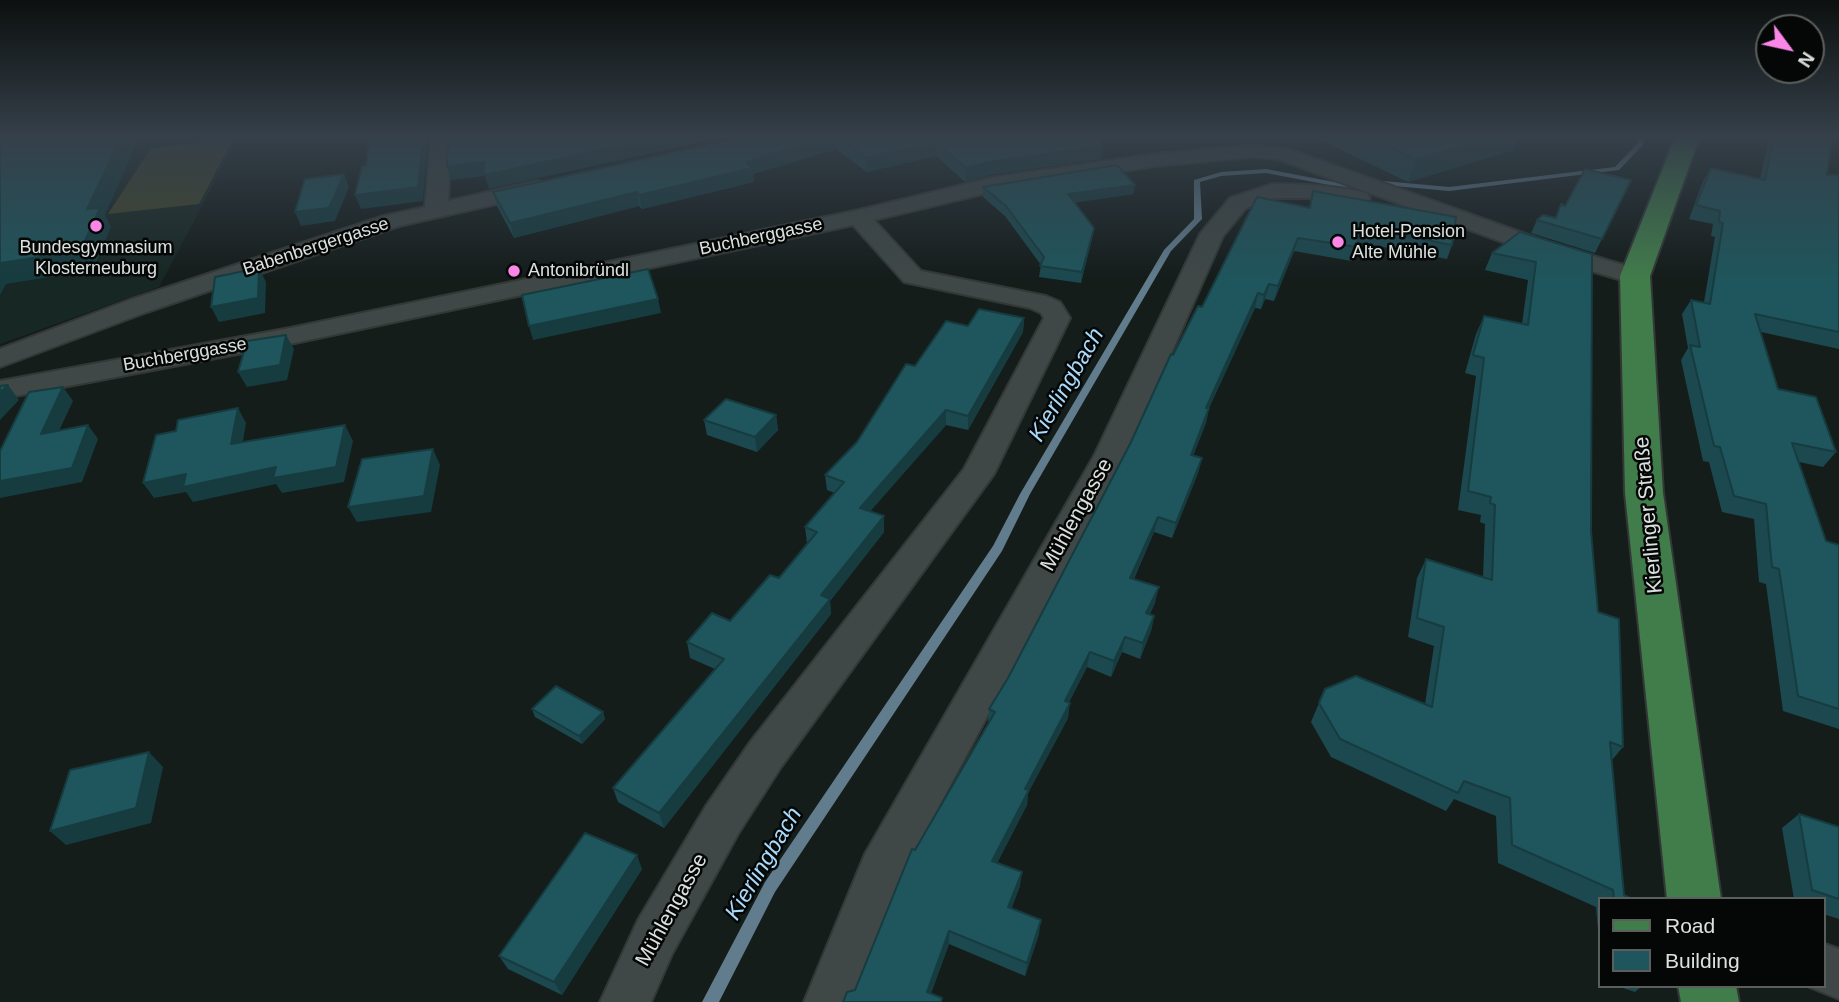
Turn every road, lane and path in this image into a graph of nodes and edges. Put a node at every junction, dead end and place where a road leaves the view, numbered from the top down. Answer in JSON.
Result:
{"nodes":[{"id":1,"x":438,"y":185,"type":"edge"},
{"id":2,"x":553,"y":185,"type":"edge"},
{"id":3,"x":992,"y":185,"type":"edge"},
{"id":4,"x":1369,"y":185,"type":"edge"},
{"id":5,"x":1669,"y":185,"type":"edge"},
{"id":6,"x":1431,"y":208,"type":"junction"},
{"id":7,"x":436,"y":209,"type":"junction"},
{"id":8,"x":859,"y":217,"type":"junction"},
{"id":9,"x":1635,"y":276,"type":"junction"},
{"id":10,"x":0,"y":359,"type":"edge"},
{"id":11,"x":0,"y":390,"type":"edge"},
{"id":12,"x":1694,"y":897,"type":"edge"},
{"id":13,"x":625,"y":1002,"type":"edge"},
{"id":14,"x":829,"y":1002,"type":"edge"}],
"edges":[{"from":1,"to":7,"type":"street"},
{"from":2,"to":7,"type":"street","name":"Babenbergergasse"},
{"from":3,"to":8,"type":"street","name":"Buchberggasse"},
{"from":4,"to":6,"type":"street","name":"Buchberggasse"},
{"from":5,"to":9,"type":"main road","name":"Kierlinger Straße"},
{"from":6,"to":9,"type":"street","name":"Buchberggasse"},
{"from":6,"to":14,"type":"street","name":"Mühlengasse"},
{"from":7,"to":10,"type":"street","name":"Babenbergergasse"},
{"from":8,"to":11,"type":"street","name":"Buchberggasse"},
{"from":8,"to":13,"type":"street","name":"Mühlengasse"},
{"from":9,"to":12,"type":"main road","name":"Kierlinger Straße"}]}
